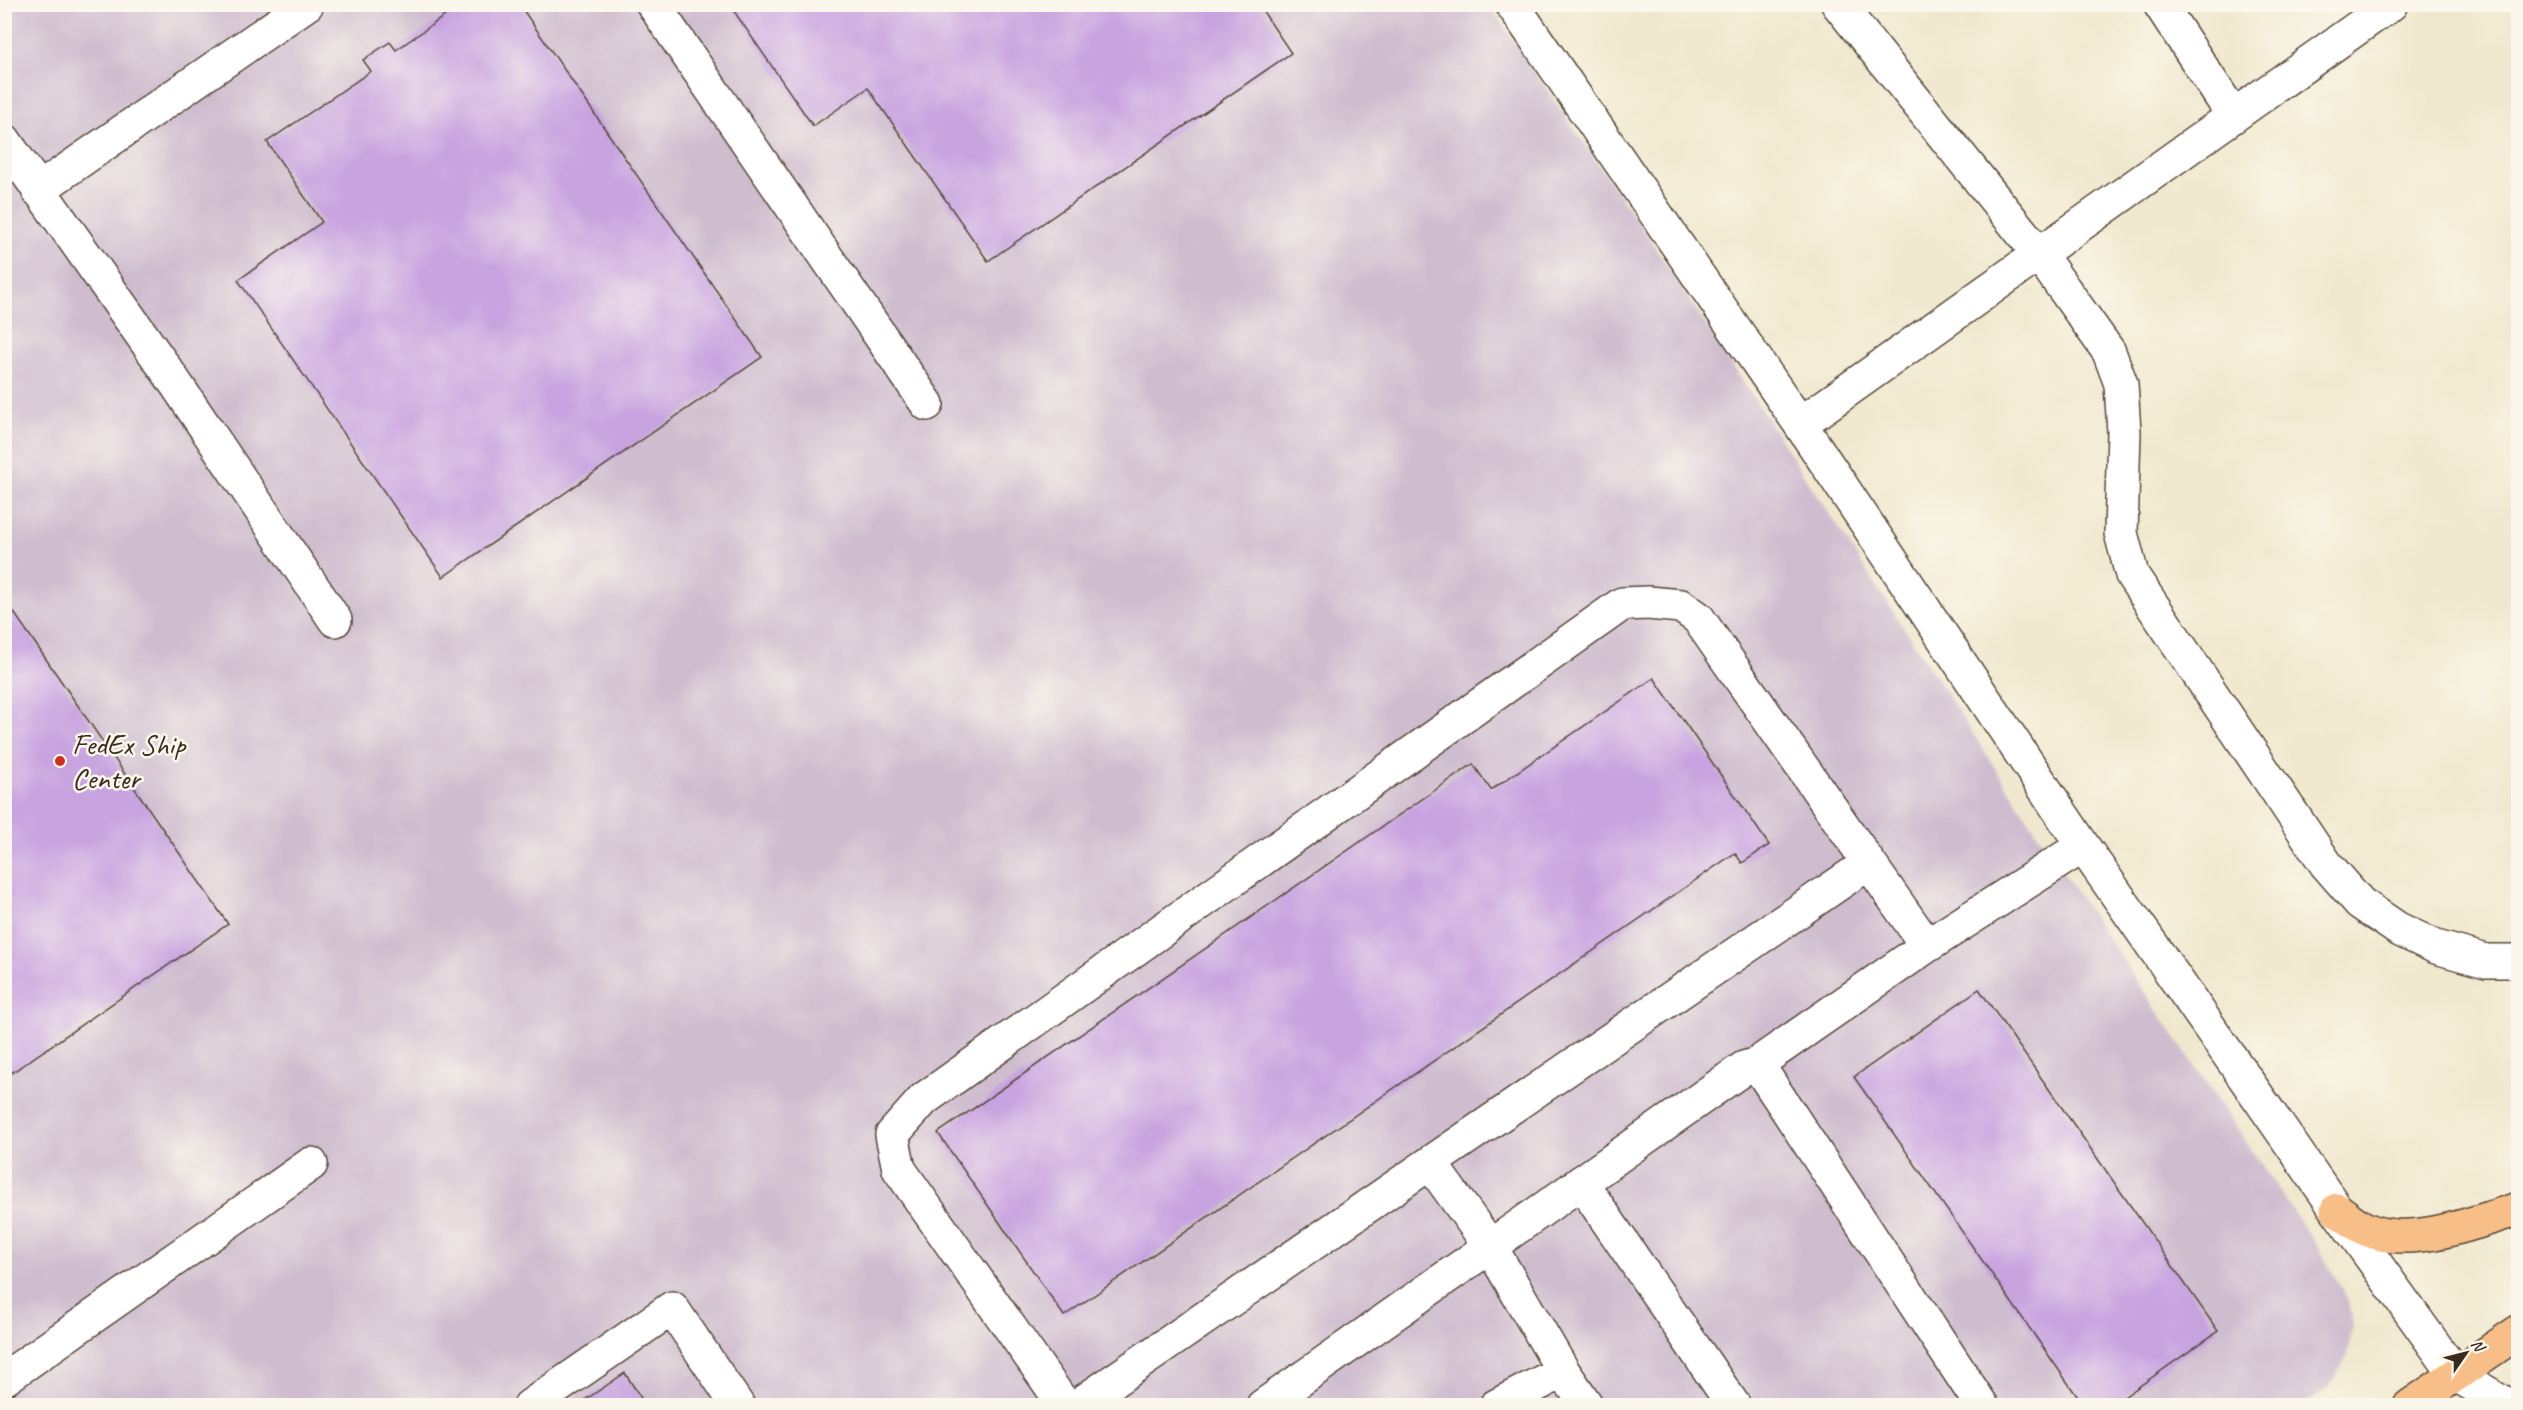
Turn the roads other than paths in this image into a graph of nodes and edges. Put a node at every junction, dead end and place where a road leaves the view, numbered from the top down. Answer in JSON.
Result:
{"nodes":[{"id":1,"x":307,"y":4,"type":"edge"},
{"id":2,"x":653,"y":4,"type":"edge"},
{"id":3,"x":1512,"y":4,"type":"edge"},
{"id":4,"x":1838,"y":4,"type":"edge"},
{"id":5,"x":2160,"y":4,"type":"edge"},
{"id":6,"x":2391,"y":4,"type":"edge"},
{"id":7,"x":2233,"y":115,"type":"junction"},
{"id":8,"x":4,"y":140,"type":"edge"},
{"id":9,"x":38,"y":190,"type":"junction"},
{"id":10,"x":2039,"y":254,"type":"junction"},
{"id":11,"x":927,"y":404,"type":"dead end"},
{"id":12,"x":1800,"y":424,"type":"junction"},
{"id":13,"x":335,"y":620,"type":"dead end"},
{"id":14,"x":2083,"y":846,"type":"junction"},
{"id":15,"x":1869,"y":863,"type":"junction"},
{"id":16,"x":1927,"y":946,"type":"junction"},
{"id":17,"x":2518,"y":961,"type":"edge"},
{"id":18,"x":1757,"y":1064,"type":"junction"},
{"id":19,"x":1430,"y":1163,"type":"junction"},
{"id":20,"x":311,"y":1164,"type":"dead end"},
{"id":21,"x":1581,"y":1182,"type":"junction"},
{"id":22,"x":2518,"y":1209,"type":"edge"},
{"id":23,"x":2337,"y":1210,"type":"junction"},
{"id":24,"x":1490,"y":1246,"type":"junction"},
{"id":25,"x":2518,"y":1332,"type":"edge"},
{"id":26,"x":1563,"y":1371,"type":"junction"},
{"id":27,"x":2456,"y":1375,"type":"junction"},
{"id":28,"x":4,"y":1379,"type":"edge"},
{"id":29,"x":1501,"y":1405,"type":"edge"},
{"id":30,"x":530,"y":1406,"type":"edge"},
{"id":31,"x":738,"y":1406,"type":"edge"},
{"id":32,"x":1065,"y":1406,"type":"edge"},
{"id":33,"x":1077,"y":1406,"type":"edge"},
{"id":34,"x":1263,"y":1406,"type":"edge"},
{"id":35,"x":1587,"y":1406,"type":"edge"},
{"id":36,"x":1734,"y":1406,"type":"edge"},
{"id":37,"x":1982,"y":1406,"type":"edge"},
{"id":38,"x":2410,"y":1406,"type":"edge"},
{"id":39,"x":2510,"y":1406,"type":"edge"}],
"edges":[{"from":1,"to":9,"type":"street"},
{"from":2,"to":11,"type":"street"},
{"from":3,"to":12,"type":"street"},
{"from":4,"to":10,"type":"street"},
{"from":5,"to":7,"type":"street"},
{"from":6,"to":7,"type":"street"},
{"from":7,"to":10,"type":"street"},
{"from":8,"to":9,"type":"street"},
{"from":9,"to":13,"type":"street"},
{"from":10,"to":12,"type":"street"},
{"from":10,"to":17,"type":"street"},
{"from":12,"to":14,"type":"street"},
{"from":14,"to":16,"type":"street"},
{"from":14,"to":23,"type":"street"},
{"from":15,"to":16,"type":"street"},
{"from":15,"to":19,"type":"street"},
{"from":15,"to":32,"type":"street"},
{"from":16,"to":18,"type":"street"},
{"from":18,"to":21,"type":"street"},
{"from":18,"to":37,"type":"street"},
{"from":19,"to":24,"type":"street"},
{"from":19,"to":33,"type":"street"},
{"from":20,"to":28,"type":"street"},
{"from":21,"to":24,"type":"street"},
{"from":21,"to":36,"type":"street"},
{"from":22,"to":23,"type":"main road"},
{"from":23,"to":27,"type":"street"},
{"from":24,"to":26,"type":"street"},
{"from":24,"to":34,"type":"street"},
{"from":25,"to":27,"type":"main road"},
{"from":26,"to":29,"type":"street"},
{"from":26,"to":35,"type":"street"},
{"from":27,"to":38,"type":"main road"},
{"from":27,"to":39,"type":"street"},
{"from":30,"to":31,"type":"street"}]}
